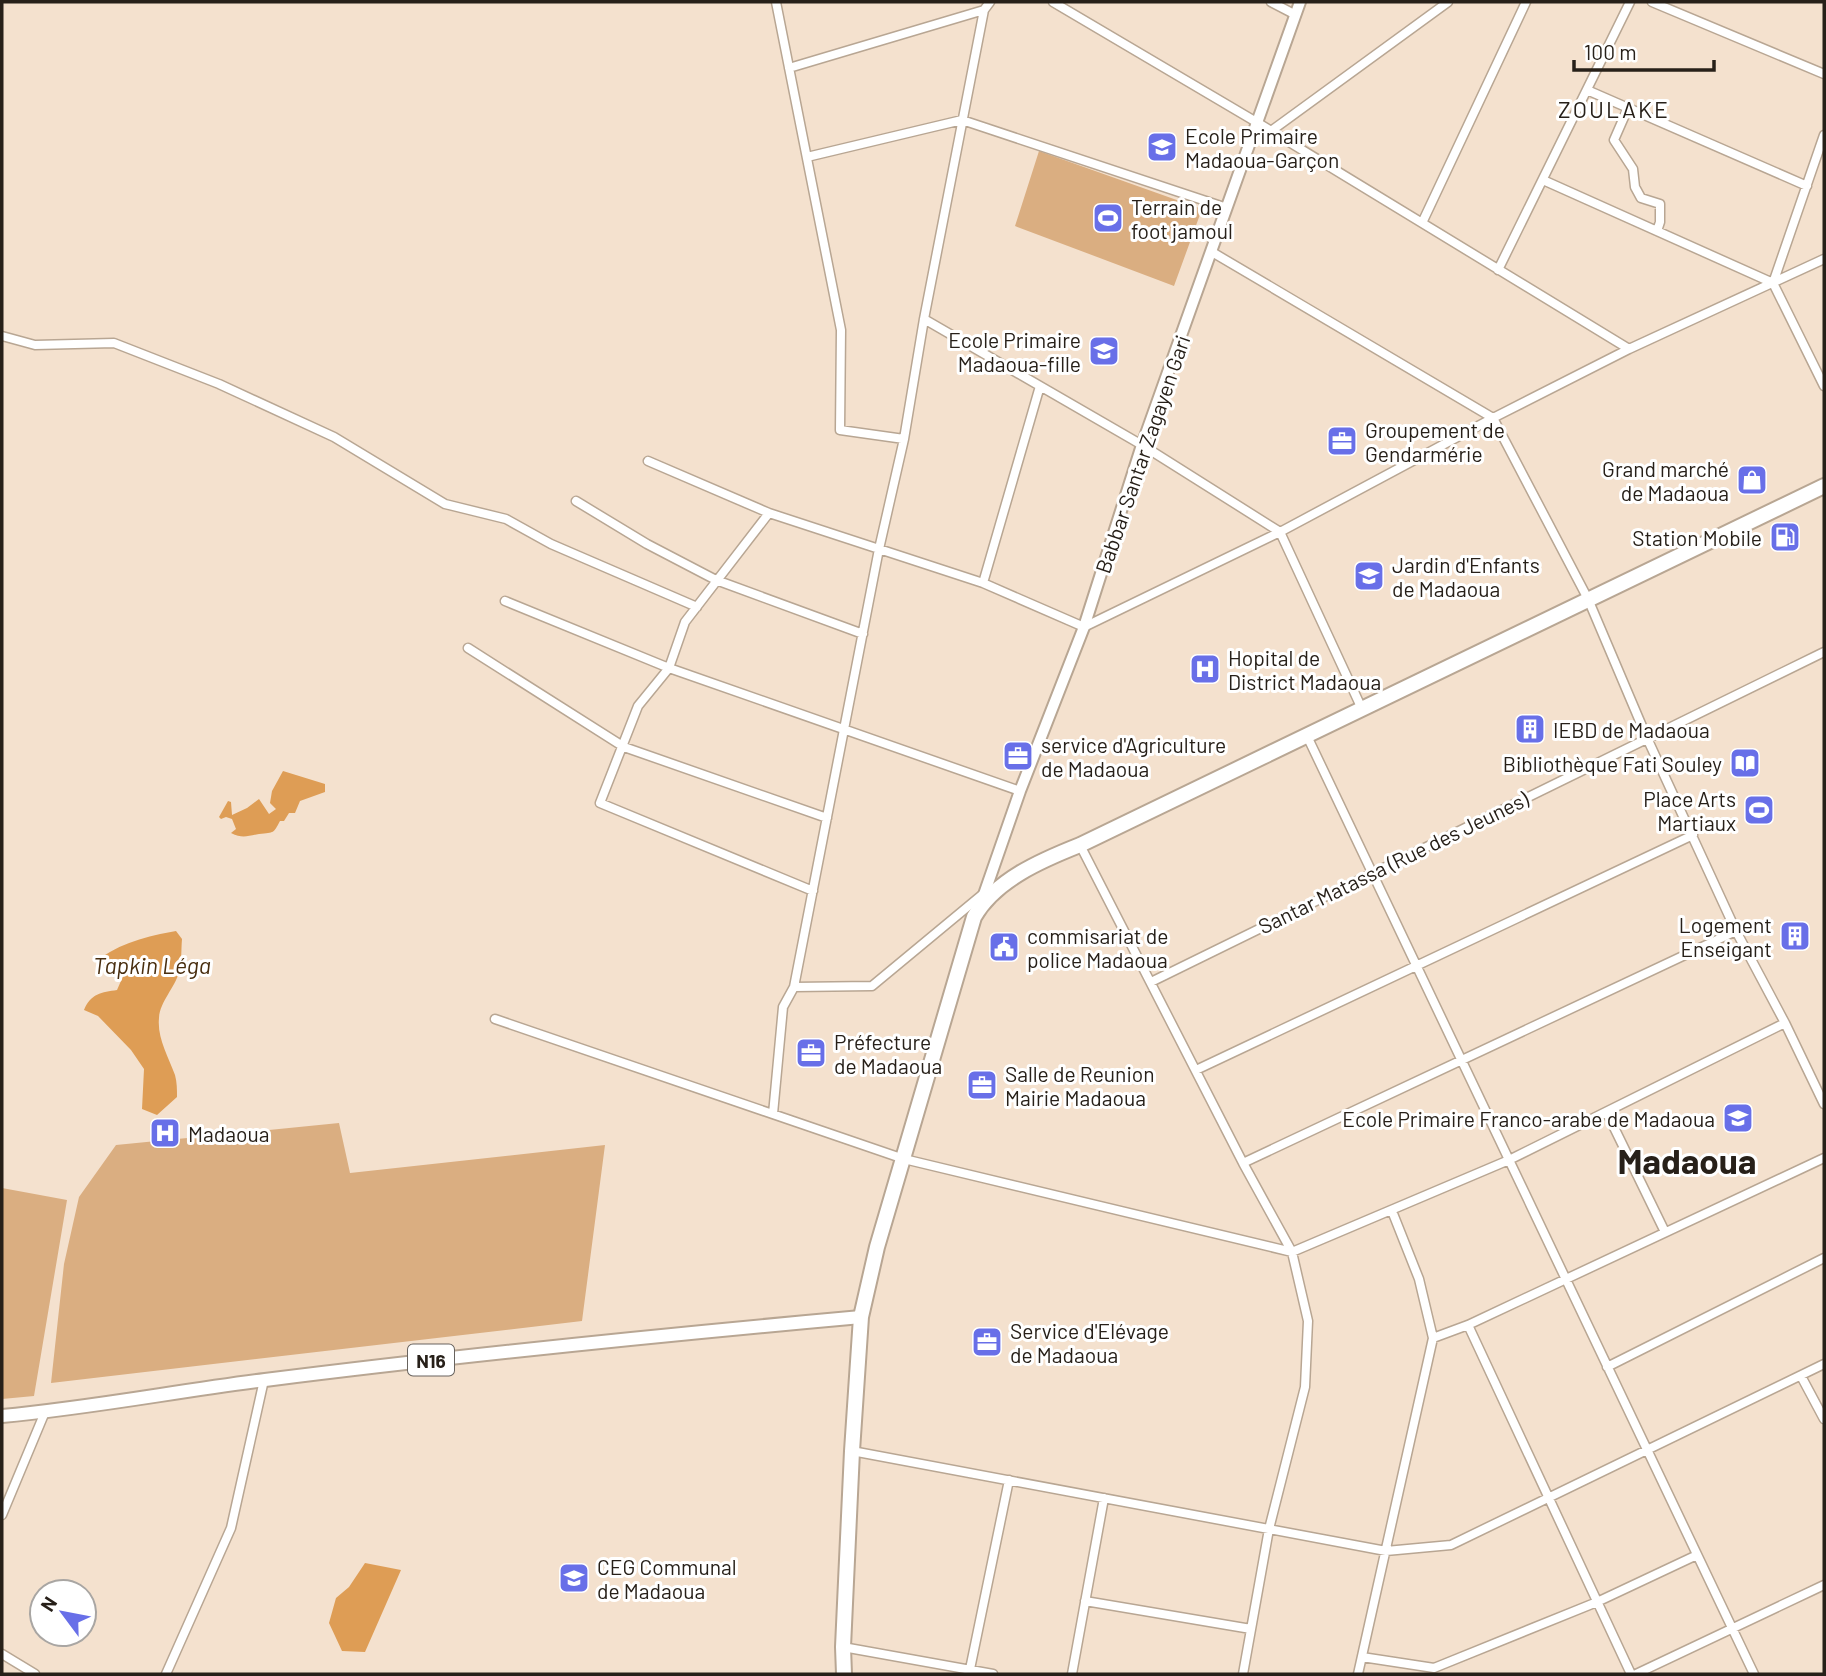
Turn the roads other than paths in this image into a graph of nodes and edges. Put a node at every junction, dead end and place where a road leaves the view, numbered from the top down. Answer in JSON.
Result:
{"nodes":[{"id":1,"x":776,"y":2,"type":"edge"},
{"id":2,"x":990,"y":2,"type":"edge"},
{"id":3,"x":1053,"y":2,"type":"edge"},
{"id":4,"x":1270,"y":2,"type":"edge"},
{"id":5,"x":1300,"y":2,"type":"edge"},
{"id":6,"x":1432,"y":2,"type":"edge"},
{"id":7,"x":1526,"y":2,"type":"edge"},
{"id":8,"x":1630,"y":2,"type":"edge"},
{"id":9,"x":1652,"y":2,"type":"edge"},
{"id":10,"x":1445,"y":5,"type":"edge"},
{"id":11,"x":984,"y":10,"type":"junction"},
{"id":12,"x":1296,"y":15,"type":"junction"},
{"id":13,"x":789,"y":68,"type":"junction"},
{"id":14,"x":1824,"y":74,"type":"edge"},
{"id":15,"x":1587,"y":90,"type":"junction"},
{"id":16,"x":1628,"y":108,"type":"junction"},
{"id":17,"x":962,"y":120,"type":"junction"},
{"id":18,"x":1258,"y":123,"type":"junction"},
{"id":19,"x":1271,"y":131,"type":"junction"},
{"id":20,"x":1824,"y":135,"type":"edge"},
{"id":21,"x":807,"y":158,"type":"junction"},
{"id":22,"x":1543,"y":180,"type":"junction"},
{"id":23,"x":1807,"y":186,"type":"junction"},
{"id":24,"x":1227,"y":208,"type":"junction"},
{"id":25,"x":1422,"y":223,"type":"junction"},
{"id":26,"x":1657,"y":231,"type":"junction"},
{"id":27,"x":1212,"y":252,"type":"junction"},
{"id":28,"x":1824,"y":259,"type":"edge"},
{"id":29,"x":1498,"y":270,"type":"junction"},
{"id":30,"x":1773,"y":283,"type":"junction"},
{"id":31,"x":924,"y":319,"type":"junction"},
{"id":32,"x":2,"y":336,"type":"edge"},
{"id":33,"x":1629,"y":349,"type":"junction"},
{"id":34,"x":1040,"y":386,"type":"junction"},
{"id":35,"x":1824,"y":386,"type":"edge"},
{"id":36,"x":1493,"y":418,"type":"junction"},
{"id":37,"x":904,"y":439,"type":"junction"},
{"id":38,"x":1142,"y":445,"type":"junction"},
{"id":39,"x":648,"y":461,"type":"dead end"},
{"id":40,"x":1824,"y":486,"type":"edge"},
{"id":41,"x":576,"y":501,"type":"dead end"},
{"id":42,"x":769,"y":513,"type":"junction"},
{"id":43,"x":1280,"y":532,"type":"junction"},
{"id":44,"x":879,"y":549,"type":"junction"},
{"id":45,"x":716,"y":580,"type":"junction"},
{"id":46,"x":983,"y":583,"type":"junction"},
{"id":47,"x":1588,"y":599,"type":"junction"},
{"id":48,"x":505,"y":601,"type":"dead end"},
{"id":49,"x":697,"y":607,"type":"junction"},
{"id":50,"x":1084,"y":627,"type":"junction"},
{"id":51,"x":863,"y":634,"type":"junction"},
{"id":52,"x":468,"y":648,"type":"dead end"},
{"id":53,"x":1824,"y":652,"type":"edge"},
{"id":54,"x":669,"y":668,"type":"junction"},
{"id":55,"x":1362,"y":709,"type":"junction"},
{"id":56,"x":844,"y":731,"type":"junction"},
{"id":57,"x":1307,"y":736,"type":"junction"},
{"id":58,"x":1647,"y":737,"type":"junction"},
{"id":59,"x":624,"y":747,"type":"junction"},
{"id":60,"x":1020,"y":791,"type":"junction"},
{"id":61,"x":827,"y":818,"type":"junction"},
{"id":62,"x":1693,"y":835,"type":"junction"},
{"id":63,"x":1080,"y":845,"type":"junction"},
{"id":64,"x":1371,"y":872,"type":"junction"},
{"id":65,"x":813,"y":891,"type":"junction"},
{"id":66,"x":982,"y":900,"type":"junction"},
{"id":67,"x":1736,"y":930,"type":"junction"},
{"id":68,"x":1415,"y":964,"type":"junction"},
{"id":69,"x":1151,"y":982,"type":"junction"},
{"id":70,"x":794,"y":987,"type":"junction"},
{"id":71,"x":495,"y":1019,"type":"dead end"},
{"id":72,"x":1785,"y":1023,"type":"junction"},
{"id":73,"x":1461,"y":1059,"type":"junction"},
{"id":74,"x":1196,"y":1070,"type":"junction"},
{"id":75,"x":1824,"y":1104,"type":"edge"},
{"id":76,"x":1606,"y":1113,"type":"junction"},
{"id":77,"x":773,"y":1114,"type":"junction"},
{"id":78,"x":1824,"y":1158,"type":"edge"},
{"id":79,"x":904,"y":1159,"type":"junction"},
{"id":80,"x":1509,"y":1160,"type":"junction"},
{"id":81,"x":1243,"y":1163,"type":"junction"},
{"id":82,"x":1392,"y":1210,"type":"junction"},
{"id":83,"x":1665,"y":1233,"type":"junction"},
{"id":84,"x":1292,"y":1252,"type":"junction"},
{"id":85,"x":1824,"y":1258,"type":"edge"},
{"id":86,"x":1565,"y":1278,"type":"junction"},
{"id":87,"x":861,"y":1317,"type":"junction"},
{"id":88,"x":1468,"y":1325,"type":"junction"},
{"id":89,"x":1433,"y":1338,"type":"junction"},
{"id":90,"x":1824,"y":1364,"type":"edge"},
{"id":91,"x":1607,"y":1367,"type":"junction"},
{"id":92,"x":1801,"y":1376,"type":"junction"},
{"id":93,"x":264,"y":1380,"type":"junction"},
{"id":94,"x":45,"y":1412,"type":"junction"},
{"id":95,"x":2,"y":1416,"type":"edge"},
{"id":96,"x":1824,"y":1419,"type":"edge"},
{"id":97,"x":852,"y":1451,"type":"junction"},
{"id":98,"x":1647,"y":1451,"type":"junction"},
{"id":99,"x":1009,"y":1480,"type":"junction"},
{"id":100,"x":1104,"y":1498,"type":"junction"},
{"id":101,"x":1549,"y":1498,"type":"junction"},
{"id":102,"x":2,"y":1515,"type":"edge"},
{"id":103,"x":1269,"y":1529,"type":"junction"},
{"id":104,"x":1386,"y":1551,"type":"junction"},
{"id":105,"x":1697,"y":1555,"type":"junction"},
{"id":106,"x":1824,"y":1585,"type":"edge"},
{"id":107,"x":1085,"y":1601,"type":"junction"},
{"id":108,"x":1597,"y":1602,"type":"junction"},
{"id":109,"x":1251,"y":1629,"type":"junction"},
{"id":110,"x":1732,"y":1629,"type":"junction"},
{"id":111,"x":843,"y":1647,"type":"junction"},
{"id":112,"x":2,"y":1654,"type":"edge"},
{"id":113,"x":1362,"y":1657,"type":"junction"},
{"id":114,"x":969,"y":1672,"type":"edge"},
{"id":115,"x":35,"y":1674,"type":"edge"},
{"id":116,"x":166,"y":1674,"type":"edge"},
{"id":117,"x":844,"y":1674,"type":"edge"},
{"id":118,"x":993,"y":1674,"type":"edge"},
{"id":119,"x":1072,"y":1674,"type":"edge"},
{"id":120,"x":1243,"y":1674,"type":"edge"},
{"id":121,"x":1358,"y":1674,"type":"edge"},
{"id":122,"x":1631,"y":1674,"type":"edge"},
{"id":123,"x":1636,"y":1674,"type":"edge"},
{"id":124,"x":1754,"y":1674,"type":"edge"}],
"edges":[{"from":1,"to":13,"type":"street"},
{"from":2,"to":11,"type":"street"},
{"from":3,"to":18,"type":"street"},
{"from":4,"to":12,"type":"street"},
{"from":5,"to":12,"type":"street","name":"Babbar Santar Zagayen Gari"},
{"from":6,"to":10,"type":"street"},
{"from":7,"to":25,"type":"street"},
{"from":8,"to":15,"type":"street"},
{"from":9,"to":14,"type":"street"},
{"from":10,"to":19,"type":"street"},
{"from":11,"to":13,"type":"street"},
{"from":11,"to":17,"type":"street"},
{"from":12,"to":18,"type":"street","name":"Babbar Santar Zagayen Gari"},
{"from":13,"to":21,"type":"street"},
{"from":15,"to":16,"type":"street"},
{"from":15,"to":22,"type":"street"},
{"from":16,"to":23,"type":"street"},
{"from":16,"to":26,"type":"street"},
{"from":17,"to":21,"type":"street"},
{"from":17,"to":24,"type":"street"},
{"from":17,"to":31,"type":"street"},
{"from":18,"to":19,"type":"street"},
{"from":18,"to":24,"type":"street","name":"Babbar Santar Zagayen Gari"},
{"from":19,"to":25,"type":"street"},
{"from":20,"to":23,"type":"street"},
{"from":21,"to":37,"type":"street"},
{"from":22,"to":26,"type":"street"},
{"from":22,"to":29,"type":"street"},
{"from":23,"to":30,"type":"street"},
{"from":24,"to":27,"type":"street","name":"Babbar Santar Zagayen Gari"},
{"from":25,"to":29,"type":"street"},
{"from":26,"to":30,"type":"street"},
{"from":27,"to":36,"type":"street"},
{"from":27,"to":38,"type":"street","name":"Babbar Santar Zagayen Gari"},
{"from":28,"to":30,"type":"street"},
{"from":29,"to":33,"type":"street"},
{"from":30,"to":33,"type":"street"},
{"from":30,"to":35,"type":"street"},
{"from":31,"to":34,"type":"street"},
{"from":31,"to":37,"type":"street"},
{"from":32,"to":49,"type":"street"},
{"from":33,"to":36,"type":"street"},
{"from":34,"to":38,"type":"street"},
{"from":34,"to":46,"type":"street"},
{"from":36,"to":43,"type":"street"},
{"from":36,"to":47,"type":"street"},
{"from":37,"to":44,"type":"street"},
{"from":38,"to":43,"type":"street"},
{"from":38,"to":50,"type":"street","name":"Babbar Santar Zagayen Gari"},
{"from":39,"to":42,"type":"street"},
{"from":40,"to":47,"type":"highway"},
{"from":41,"to":45,"type":"street"},
{"from":42,"to":44,"type":"street"},
{"from":42,"to":45,"type":"street"},
{"from":43,"to":50,"type":"street"},
{"from":43,"to":55,"type":"street"},
{"from":44,"to":46,"type":"street"},
{"from":44,"to":51,"type":"street"},
{"from":45,"to":49,"type":"street"},
{"from":45,"to":51,"type":"street"},
{"from":46,"to":50,"type":"street"},
{"from":47,"to":55,"type":"highway"},
{"from":47,"to":58,"type":"street"},
{"from":48,"to":54,"type":"street"},
{"from":49,"to":54,"type":"street"},
{"from":50,"to":60,"type":"street","name":"Babbar Santar Zagayen Gari"},
{"from":51,"to":56,"type":"street"},
{"from":52,"to":59,"type":"street"},
{"from":53,"to":58,"type":"street","name":"Santar Matassa (Rue des Jeunes)"},
{"from":54,"to":56,"type":"street"},
{"from":54,"to":59,"type":"street"},
{"from":55,"to":57,"type":"highway"},
{"from":56,"to":60,"type":"street"},
{"from":56,"to":61,"type":"street"},
{"from":57,"to":63,"type":"highway"},
{"from":57,"to":64,"type":"street"},
{"from":58,"to":62,"type":"street"},
{"from":58,"to":64,"type":"street","name":"Santar Matassa (Rue des Jeunes)"},
{"from":59,"to":61,"type":"street"},
{"from":59,"to":65,"type":"street"},
{"from":60,"to":66,"type":"street","name":"Babbar Santar Zagayen Gari"},
{"from":61,"to":65,"type":"street"},
{"from":62,"to":67,"type":"street"},
{"from":62,"to":68,"type":"street"},
{"from":63,"to":66,"type":"highway"},
{"from":63,"to":69,"type":"street"},
{"from":64,"to":68,"type":"street"},
{"from":64,"to":69,"type":"street","name":"Santar Matassa (Rue des Jeunes)"},
{"from":65,"to":70,"type":"street"},
{"from":66,"to":70,"type":"street"},
{"from":66,"to":79,"type":"highway"},
{"from":67,"to":72,"type":"street"},
{"from":67,"to":73,"type":"street"},
{"from":68,"to":73,"type":"street"},
{"from":68,"to":74,"type":"street"},
{"from":69,"to":74,"type":"street"},
{"from":70,"to":77,"type":"street"},
{"from":71,"to":77,"type":"street"},
{"from":72,"to":75,"type":"street"},
{"from":72,"to":76,"type":"street"},
{"from":73,"to":80,"type":"street"},
{"from":73,"to":81,"type":"street"},
{"from":74,"to":81,"type":"street"},
{"from":76,"to":80,"type":"street"},
{"from":76,"to":83,"type":"street"},
{"from":77,"to":79,"type":"street"},
{"from":78,"to":83,"type":"street"},
{"from":79,"to":84,"type":"street"},
{"from":79,"to":87,"type":"highway"},
{"from":80,"to":82,"type":"street"},
{"from":80,"to":86,"type":"street"},
{"from":81,"to":84,"type":"street"},
{"from":82,"to":84,"type":"street"},
{"from":82,"to":89,"type":"street"},
{"from":83,"to":86,"type":"street"},
{"from":84,"to":103,"type":"street"},
{"from":85,"to":91,"type":"street"},
{"from":86,"to":88,"type":"street"},
{"from":86,"to":91,"type":"street"},
{"from":87,"to":93,"type":"main road","number":"N16"},
{"from":87,"to":97,"type":"highway"},
{"from":88,"to":89,"type":"street"},
{"from":88,"to":101,"type":"street"},
{"from":89,"to":104,"type":"street"},
{"from":90,"to":92,"type":"street"},
{"from":91,"to":98,"type":"street"},
{"from":92,"to":96,"type":"street"},
{"from":92,"to":98,"type":"street"},
{"from":93,"to":94,"type":"main road","number":"N16"},
{"from":93,"to":116,"type":"street"},
{"from":94,"to":95,"type":"main road","number":"N16"},
{"from":94,"to":102,"type":"street"},
{"from":97,"to":99,"type":"street"},
{"from":97,"to":111,"type":"highway"},
{"from":98,"to":101,"type":"street"},
{"from":98,"to":105,"type":"street"},
{"from":99,"to":100,"type":"street"},
{"from":99,"to":114,"type":"street"},
{"from":100,"to":103,"type":"street"},
{"from":100,"to":107,"type":"street"},
{"from":101,"to":104,"type":"street"},
{"from":101,"to":108,"type":"street"},
{"from":103,"to":104,"type":"street"},
{"from":103,"to":109,"type":"street"},
{"from":104,"to":113,"type":"street"},
{"from":105,"to":108,"type":"street"},
{"from":105,"to":110,"type":"street"},
{"from":106,"to":110,"type":"street"},
{"from":107,"to":109,"type":"street"},
{"from":107,"to":119,"type":"street"},
{"from":108,"to":113,"type":"street"},
{"from":108,"to":122,"type":"street"},
{"from":109,"to":120,"type":"street"},
{"from":110,"to":123,"type":"street"},
{"from":110,"to":124,"type":"street"},
{"from":111,"to":114,"type":"street"},
{"from":111,"to":117,"type":"highway"},
{"from":112,"to":115,"type":"street"},
{"from":113,"to":121,"type":"street"},
{"from":114,"to":118,"type":"street"}]}
